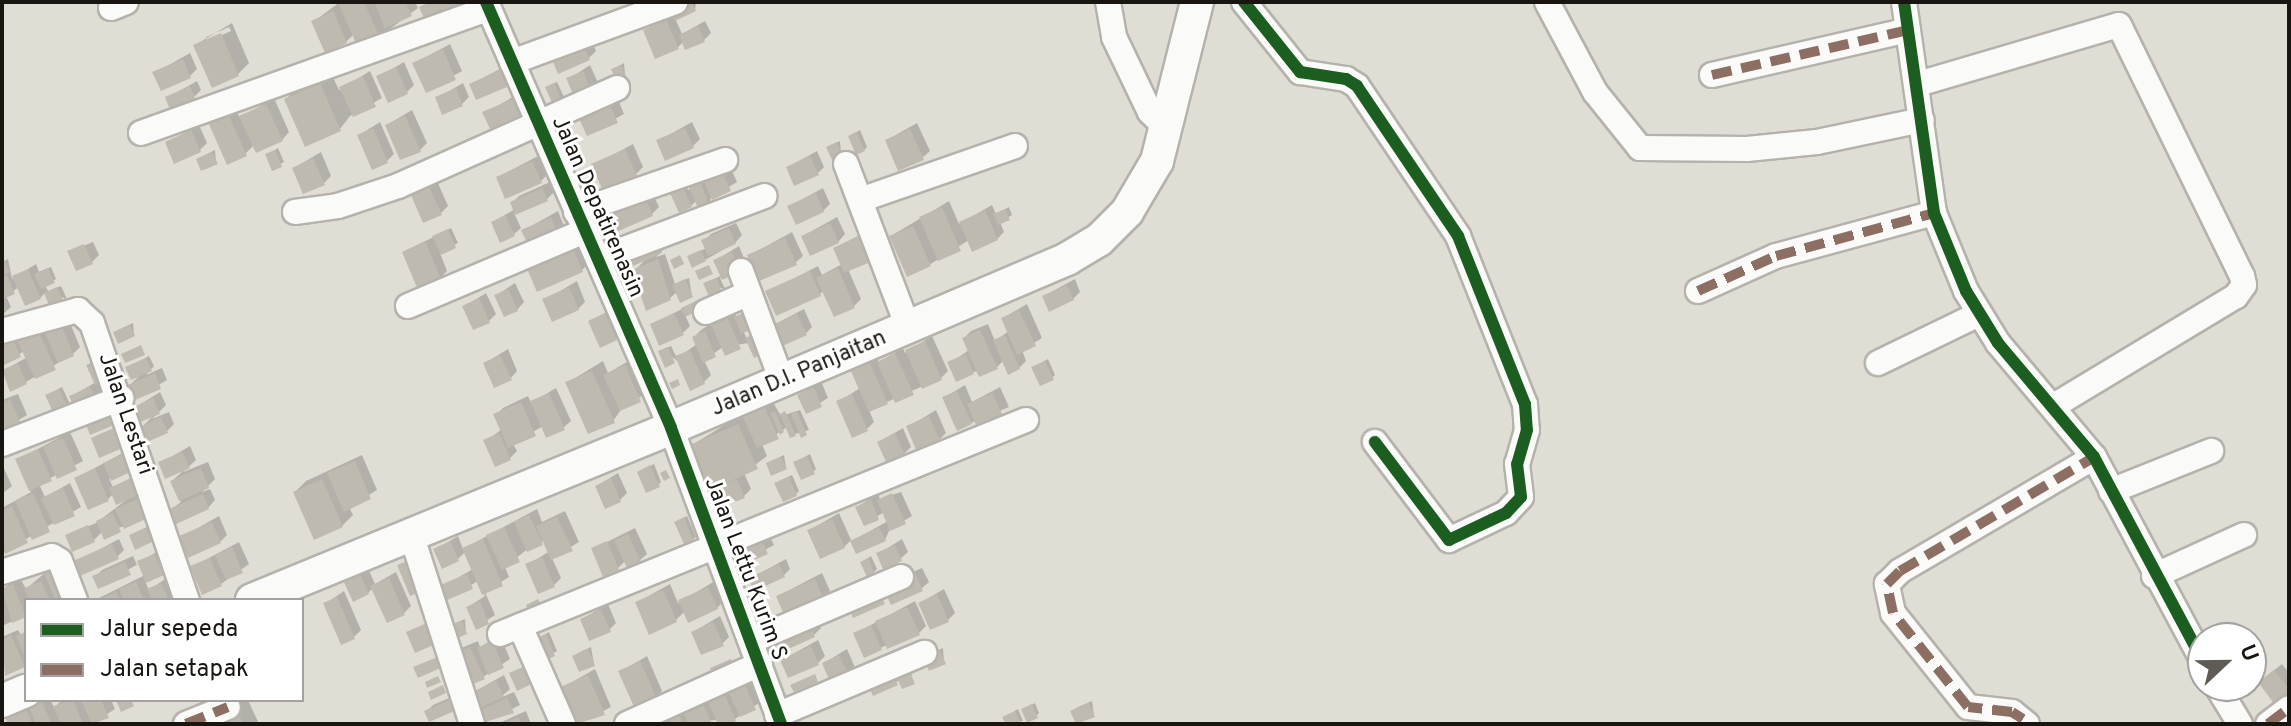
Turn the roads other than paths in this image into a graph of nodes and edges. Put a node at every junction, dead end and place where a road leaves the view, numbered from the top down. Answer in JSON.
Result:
{"nodes":[{"id":1,"x":675,"y":2,"type":"edge"},
{"id":2,"x":1108,"y":2,"type":"edge"},
{"id":3,"x":1197,"y":2,"type":"edge"},
{"id":4,"x":1244,"y":2,"type":"edge"},
{"id":5,"x":1547,"y":2,"type":"edge"},
{"id":6,"x":1904,"y":2,"type":"edge"},
{"id":7,"x":487,"y":5,"type":"edge"},
{"id":8,"x":1908,"y":30,"type":"junction"},
{"id":9,"x":512,"y":62,"type":"junction"},
{"id":10,"x":1712,"y":75,"type":"dead end"},
{"id":11,"x":1918,"y":84,"type":"junction"},
{"id":12,"x":617,"y":88,"type":"dead end"},
{"id":13,"x":1922,"y":120,"type":"junction"},
{"id":14,"x":536,"y":121,"type":"junction"},
{"id":15,"x":1165,"y":127,"type":"junction"},
{"id":16,"x":141,"y":133,"type":"dead end"},
{"id":17,"x":1015,"y":146,"type":"dead end"},
{"id":18,"x":725,"y":160,"type":"dead end"},
{"id":19,"x":846,"y":164,"type":"dead end"},
{"id":20,"x":765,"y":196,"type":"dead end"},
{"id":21,"x":860,"y":200,"type":"junction"},
{"id":22,"x":295,"y":212,"type":"dead end"},
{"id":23,"x":1934,"y":213,"type":"junction"},
{"id":24,"x":581,"y":222,"type":"junction"},
{"id":25,"x":598,"y":259,"type":"junction"},
{"id":26,"x":1698,"y":291,"type":"dead end"},
{"id":27,"x":408,"y":306,"type":"dead end"},
{"id":28,"x":706,"y":312,"type":"dead end"},
{"id":29,"x":1977,"y":315,"type":"junction"},
{"id":30,"x":908,"y":327,"type":"junction"},
{"id":31,"x":2,"y":331,"type":"edge"},
{"id":32,"x":1878,"y":363,"type":"dead end"},
{"id":33,"x":782,"y":381,"type":"junction"},
{"id":34,"x":121,"y":398,"type":"junction"},
{"id":35,"x":2054,"y":406,"type":"junction"},
{"id":36,"x":1026,"y":420,"type":"dead end"},
{"id":37,"x":671,"y":428,"type":"junction"},
{"id":38,"x":1375,"y":442,"type":"dead end"},
{"id":39,"x":2,"y":444,"type":"edge"},
{"id":40,"x":2211,"y":451,"type":"dead end"},
{"id":41,"x":2094,"y":457,"type":"junction"},
{"id":42,"x":2111,"y":491,"type":"junction"},
{"id":43,"x":2244,"y":535,"type":"dead end"},
{"id":44,"x":412,"y":537,"type":"junction"},
{"id":45,"x":716,"y":548,"type":"junction"},
{"id":46,"x":2,"y":572,"type":"edge"},
{"id":47,"x":2154,"y":576,"type":"junction"},
{"id":48,"x":901,"y":577,"type":"dead end"},
{"id":49,"x":74,"y":598,"type":"edge"},
{"id":50,"x":186,"y":598,"type":"edge"},
{"id":51,"x":257,"y":598,"type":"edge"},
{"id":52,"x":2187,"y":633,"type":"edge"},
{"id":53,"x":751,"y":641,"type":"junction"},
{"id":54,"x":924,"y":653,"type":"dead end"},
{"id":55,"x":760,"y":664,"type":"junction"},
{"id":56,"x":24,"y":692,"type":"edge"},
{"id":57,"x":2,"y":701,"type":"edge"},
{"id":58,"x":2227,"y":702,"type":"edge"},
{"id":59,"x":228,"y":707,"type":"dead end"},
{"id":60,"x":2289,"y":708,"type":"edge"},
{"id":61,"x":779,"y":719,"type":"edge"},
{"id":62,"x":186,"y":724,"type":"edge"},
{"id":63,"x":472,"y":724,"type":"edge"},
{"id":64,"x":563,"y":724,"type":"edge"},
{"id":65,"x":627,"y":724,"type":"edge"},
{"id":66,"x":2027,"y":724,"type":"edge"},
{"id":67,"x":2240,"y":724,"type":"edge"},
{"id":68,"x":2268,"y":724,"type":"edge"}],
"edges":[{"from":1,"to":9,"type":"street"},
{"from":2,"to":15,"type":"street"},
{"from":3,"to":15,"type":"main road","name":"Jalan D.I. Panjaitan"},
{"from":4,"to":38,"type":"street"},
{"from":5,"to":13,"type":"street"},
{"from":6,"to":8,"type":"street"},
{"from":7,"to":9,"type":"street","name":"Jalan Depatirenasin"},
{"from":7,"to":16,"type":"street"},
{"from":8,"to":10,"type":"street"},
{"from":8,"to":11,"type":"street"},
{"from":9,"to":14,"type":"street","name":"Jalan Depatirenasin"},
{"from":11,"to":13,"type":"street"},
{"from":11,"to":35,"type":"street"},
{"from":12,"to":14,"type":"street"},
{"from":13,"to":23,"type":"street"},
{"from":14,"to":22,"type":"street"},
{"from":14,"to":24,"type":"street","name":"Jalan Depatirenasin"},
{"from":15,"to":30,"type":"main road","name":"Jalan D.I. Panjaitan"},
{"from":17,"to":21,"type":"street"},
{"from":18,"to":24,"type":"street"},
{"from":19,"to":21,"type":"street"},
{"from":20,"to":25,"type":"street"},
{"from":21,"to":30,"type":"street"},
{"from":23,"to":26,"type":"street"},
{"from":23,"to":29,"type":"street"},
{"from":24,"to":25,"type":"street","name":"Jalan Depatirenasin"},
{"from":24,"to":27,"type":"street"},
{"from":25,"to":37,"type":"street","name":"Jalan Depatirenasin"},
{"from":28,"to":33,"type":"street"},
{"from":29,"to":32,"type":"street"},
{"from":29,"to":35,"type":"street"},
{"from":30,"to":33,"type":"main road","name":"Jalan D.I. Panjaitan"},
{"from":31,"to":34,"type":"street","name":"Jalan Lestari"},
{"from":33,"to":37,"type":"main road","name":"Jalan D.I. Panjaitan"},
{"from":34,"to":39,"type":"street"},
{"from":34,"to":50,"type":"street","name":"Jalan Lestari"},
{"from":35,"to":41,"type":"street"},
{"from":36,"to":45,"type":"street"},
{"from":37,"to":44,"type":"main road","name":"Jalan D.I. Panjaitan"},
{"from":37,"to":45,"type":"street","name":"Jalan Lettu Kurim S"},
{"from":40,"to":42,"type":"street"},
{"from":41,"to":42,"type":"street"},
{"from":41,"to":66,"type":"street"},
{"from":42,"to":47,"type":"street"},
{"from":43,"to":47,"type":"street"},
{"from":44,"to":51,"type":"main road","name":"Jalan D.I. Panjaitan"},
{"from":44,"to":63,"type":"street"},
{"from":45,"to":53,"type":"street","name":"Jalan Lettu Kurim S"},
{"from":45,"to":64,"type":"street"},
{"from":46,"to":49,"type":"street"},
{"from":47,"to":52,"type":"street"},
{"from":48,"to":53,"type":"street"},
{"from":53,"to":55,"type":"street","name":"Jalan Lettu Kurim S"},
{"from":54,"to":61,"type":"street"},
{"from":55,"to":61,"type":"street","name":"Jalan Lettu Kurim S"},
{"from":55,"to":65,"type":"street"},
{"from":56,"to":57,"type":"main road"},
{"from":58,"to":67,"type":"street"},
{"from":59,"to":62,"type":"street"},
{"from":60,"to":68,"type":"street"}]}
